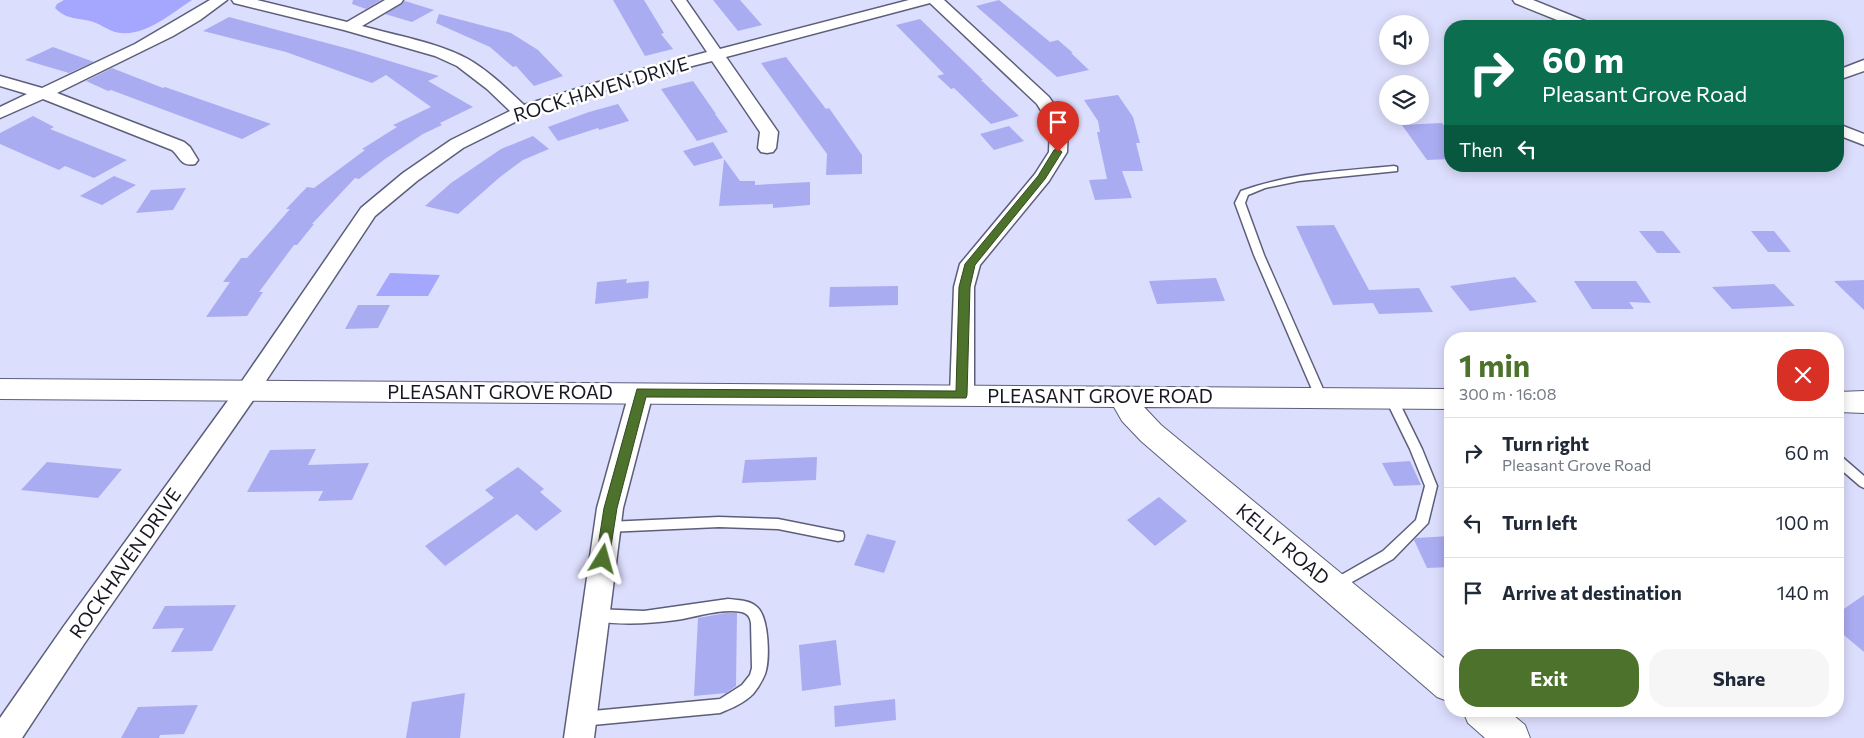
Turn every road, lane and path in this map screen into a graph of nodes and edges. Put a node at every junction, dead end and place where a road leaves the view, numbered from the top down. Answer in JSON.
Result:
{"nodes":[{"id":1,"x":220,"y":0,"type":"edge"},
{"id":2,"x":239,"y":0,"type":"edge"},
{"id":3,"x":396,"y":0,"type":"edge"},
{"id":4,"x":679,"y":0,"type":"edge"},
{"id":5,"x":926,"y":0,"type":"edge"},
{"id":6,"x":935,"y":0,"type":"edge"},
{"id":7,"x":1520,"y":0,"type":"edge"},
{"id":8,"x":1570,"y":20,"type":"edge"},
{"id":9,"x":349,"y":27,"type":"junction"},
{"id":10,"x":717,"y":56,"type":"junction"},
{"id":11,"x":1864,"y":65,"type":"edge"},
{"id":12,"x":1844,"y":73,"type":"edge"},
{"id":13,"x":0,"y":81,"type":"edge"},
{"id":14,"x":42,"y":93,"type":"junction"},
{"id":15,"x":521,"y":112,"type":"junction"},
{"id":16,"x":0,"y":114,"type":"edge"},
{"id":17,"x":1844,"y":132,"type":"edge"},
{"id":18,"x":1864,"y":140,"type":"edge"},
{"id":19,"x":767,"y":148,"type":"dead end"},
{"id":20,"x":189,"y":160,"type":"dead end"},
{"id":21,"x":1394,"y":169,"type":"dead end"},
{"id":22,"x":0,"y":389,"type":"edge"},
{"id":23,"x":248,"y":390,"type":"junction"},
{"id":24,"x":641,"y":392,"type":"junction"},
{"id":25,"x":962,"y":395,"type":"junction"},
{"id":26,"x":1122,"y":396,"type":"junction"},
{"id":27,"x":1321,"y":398,"type":"junction"},
{"id":28,"x":1391,"y":398,"type":"junction"},
{"id":29,"x":1444,"y":398,"type":"edge"},
{"id":30,"x":1844,"y":402,"type":"edge"},
{"id":31,"x":1864,"y":402,"type":"edge"},
{"id":32,"x":1844,"y":465,"type":"edge"},
{"id":33,"x":1864,"y":483,"type":"edge"},
{"id":34,"x":607,"y":527,"type":"junction"},
{"id":35,"x":838,"y":536,"type":"dead end"},
{"id":36,"x":1333,"y":586,"type":"junction"},
{"id":37,"x":594,"y":615,"type":"junction"},
{"id":38,"x":1444,"y":680,"type":"edge"},
{"id":39,"x":1488,"y":717,"type":"edge"},
{"id":40,"x":580,"y":729,"type":"edge"},
{"id":41,"x":4,"y":738,"type":"edge"},
{"id":42,"x":1512,"y":738,"type":"edge"}],
"edges":[{"from":1,"to":14,"type":"street"},
{"from":2,"to":9,"type":"street"},
{"from":3,"to":9,"type":"street"},
{"from":4,"to":10,"type":"street"},
{"from":5,"to":10,"type":"street","name":"ROCK HAVEN DRIVE"},
{"from":6,"to":25,"type":"street"},
{"from":7,"to":8,"type":"street"},
{"from":9,"to":15,"type":"street"},
{"from":10,"to":15,"type":"street","name":"ROCK HAVEN DRIVE"},
{"from":10,"to":19,"type":"street"},
{"from":11,"to":12,"type":"street"},
{"from":13,"to":14,"type":"street"},
{"from":14,"to":16,"type":"street"},
{"from":14,"to":20,"type":"street"},
{"from":15,"to":23,"type":"street","name":"ROCK HAVEN DRIVE"},
{"from":17,"to":18,"type":"street"},
{"from":21,"to":27,"type":"lane"},
{"from":22,"to":23,"type":"street","name":"PLEASANT GROVE ROAD"},
{"from":23,"to":24,"type":"street","name":"PLEASANT GROVE ROAD"},
{"from":23,"to":41,"type":"street","name":"ROCKHAVEN DRIVE"},
{"from":24,"to":25,"type":"street","name":"PLEASANT GROVE ROAD"},
{"from":24,"to":34,"type":"street"},
{"from":25,"to":26,"type":"street","name":"PLEASANT GROVE ROAD"},
{"from":26,"to":27,"type":"street","name":"PLEASANT GROVE ROAD"},
{"from":26,"to":36,"type":"street","name":"KELLY ROAD"},
{"from":27,"to":28,"type":"street","name":"PLEASANT GROVE ROAD"},
{"from":28,"to":29,"type":"street","name":"PLEASANT GROVE ROAD"},
{"from":28,"to":36,"type":"lane"},
{"from":30,"to":31,"type":"street"},
{"from":32,"to":33,"type":"lane"},
{"from":34,"to":35,"type":"lane"},
{"from":34,"to":37,"type":"street"},
{"from":36,"to":38,"type":"street","name":"KELLY ROAD"},
{"from":37,"to":40,"type":"street"},
{"from":37,"to":40,"type":"lane"},
{"from":39,"to":42,"type":"street"}]}
